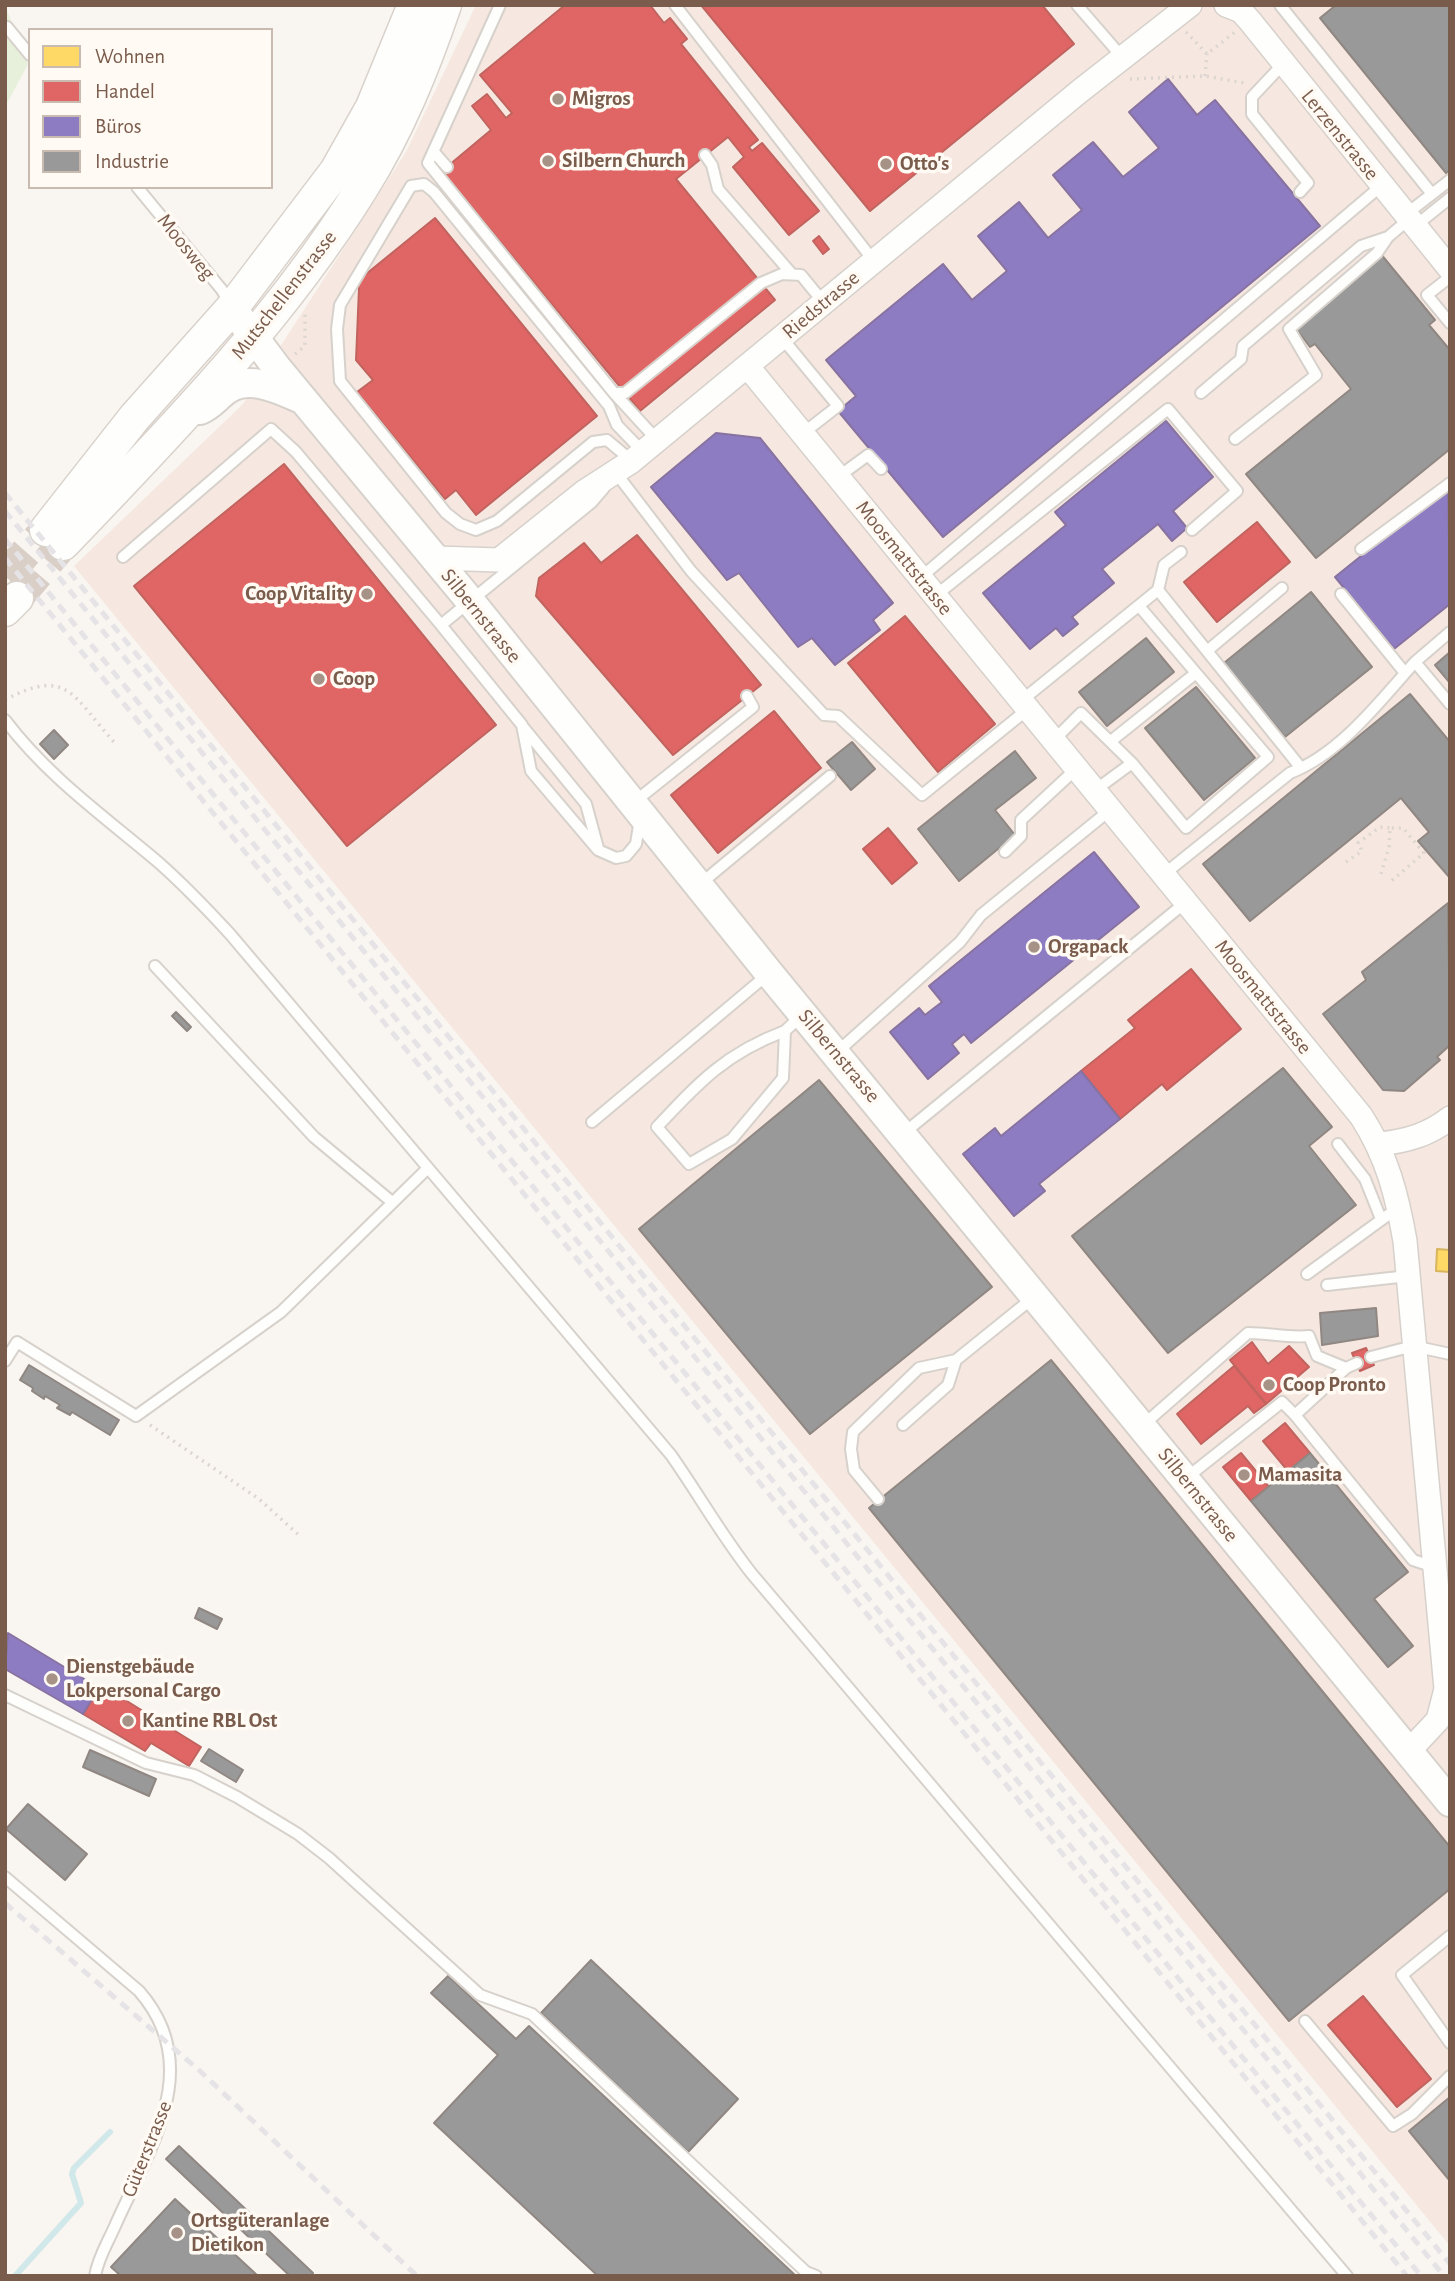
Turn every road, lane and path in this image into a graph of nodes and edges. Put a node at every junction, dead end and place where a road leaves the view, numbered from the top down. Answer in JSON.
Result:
{"nodes":[{"id":1,"x":414,"y":5,"type":"edge"},
{"id":2,"x":445,"y":5,"type":"edge"},
{"id":3,"x":500,"y":5,"type":"edge"},
{"id":4,"x":675,"y":5,"type":"edge"},
{"id":5,"x":1077,"y":5,"type":"edge"},
{"id":6,"x":1226,"y":5,"type":"edge"},
{"id":7,"x":1280,"y":5,"type":"edge"},
{"id":8,"x":1182,"y":11,"type":"edge"},
{"id":9,"x":1250,"y":16,"type":"junction"},
{"id":10,"x":7,"y":27,"type":"edge"},
{"id":11,"x":28,"y":53,"type":"edge"},
{"id":12,"x":1207,"y":54,"type":"junction"},
{"id":13,"x":1116,"y":62,"type":"junction"},
{"id":14,"x":1283,"y":64,"type":"junction"},
{"id":15,"x":1205,"y":76,"type":"junction"},
{"id":16,"x":1261,"y":87,"type":"junction"},
{"id":17,"x":434,"y":152,"type":"junction"},
{"id":18,"x":705,"y":155,"type":"dead end"},
{"id":19,"x":447,"y":167,"type":"dead end"},
{"id":20,"x":1450,"y":180,"type":"edge"},
{"id":21,"x":1381,"y":186,"type":"junction"},
{"id":22,"x":139,"y":189,"type":"edge"},
{"id":23,"x":1300,"y":192,"type":"dead end"},
{"id":24,"x":1432,"y":194,"type":"junction"},
{"id":25,"x":1450,"y":198,"type":"edge"},
{"id":26,"x":1409,"y":220,"type":"junction"},
{"id":27,"x":1388,"y":237,"type":"junction"},
{"id":28,"x":873,"y":260,"type":"junction"},
{"id":29,"x":1450,"y":270,"type":"edge"},
{"id":30,"x":786,"y":273,"type":"junction"},
{"id":31,"x":1450,"y":277,"type":"edge"},
{"id":32,"x":768,"y":290,"type":"dead end"},
{"id":33,"x":824,"y":303,"type":"junction"},
{"id":34,"x":232,"y":308,"type":"junction"},
{"id":35,"x":1450,"y":323,"type":"edge"},
{"id":36,"x":254,"y":335,"type":"junction"},
{"id":37,"x":782,"y":338,"type":"junction"},
{"id":38,"x":748,"y":367,"type":"junction"},
{"id":39,"x":614,"y":393,"type":"junction"},
{"id":40,"x":1201,"y":393,"type":"dead end"},
{"id":41,"x":303,"y":399,"type":"junction"},
{"id":42,"x":185,"y":416,"type":"junction"},
{"id":43,"x":802,"y":434,"type":"junction"},
{"id":44,"x":1235,"y":439,"type":"dead end"},
{"id":45,"x":637,"y":457,"type":"junction"},
{"id":46,"x":881,"y":469,"type":"dead end"},
{"id":47,"x":838,"y":477,"type":"junction"},
{"id":48,"x":1450,"y":482,"type":"edge"},
{"id":49,"x":1192,"y":530,"type":"dead end"},
{"id":50,"x":1361,"y":550,"type":"dead end"},
{"id":51,"x":1181,"y":552,"type":"dead end"},
{"id":52,"x":123,"y":557,"type":"dead end"},
{"id":53,"x":435,"y":558,"type":"junction"},
{"id":54,"x":920,"y":578,"type":"junction"},
{"id":55,"x":1282,"y":588,"type":"dead end"},
{"id":56,"x":1158,"y":590,"type":"junction"},
{"id":57,"x":1340,"y":594,"type":"dead end"},
{"id":58,"x":935,"y":596,"type":"junction"},
{"id":59,"x":471,"y":602,"type":"junction"},
{"id":60,"x":1139,"y":606,"type":"junction"},
{"id":61,"x":441,"y":625,"type":"junction"},
{"id":62,"x":1450,"y":632,"type":"edge"},
{"id":63,"x":1207,"y":651,"type":"junction"},
{"id":64,"x":1415,"y":662,"type":"junction"},
{"id":65,"x":1196,"y":673,"type":"junction"},
{"id":66,"x":1405,"y":673,"type":"junction"},
{"id":67,"x":747,"y":696,"type":"dead end"},
{"id":68,"x":5,"y":699,"type":"edge"},
{"id":69,"x":1450,"y":704,"type":"edge"},
{"id":70,"x":1024,"y":705,"type":"junction"},
{"id":71,"x":5,"y":720,"type":"edge"},
{"id":72,"x":522,"y":725,"type":"junction"},
{"id":73,"x":1053,"y":741,"type":"junction"},
{"id":74,"x":1111,"y":741,"type":"junction"},
{"id":75,"x":114,"y":742,"type":"dead end"},
{"id":76,"x":1132,"y":763,"type":"junction"},
{"id":77,"x":1301,"y":768,"type":"junction"},
{"id":78,"x":1076,"y":769,"type":"junction"},
{"id":79,"x":830,"y":776,"type":"dead end"},
{"id":80,"x":1094,"y":790,"type":"junction"},
{"id":81,"x":637,"y":808,"type":"junction"},
{"id":82,"x":1110,"y":810,"type":"junction"},
{"id":83,"x":1390,"y":828,"type":"junction"},
{"id":84,"x":598,"y":850,"type":"junction"},
{"id":85,"x":1005,"y":852,"type":"dead end"},
{"id":86,"x":1346,"y":862,"type":"dead end"},
{"id":87,"x":1381,"y":874,"type":"dead end"},
{"id":88,"x":1163,"y":875,"type":"junction"},
{"id":89,"x":1389,"y":883,"type":"dead end"},
{"id":90,"x":699,"y":885,"type":"junction"},
{"id":91,"x":1185,"y":902,"type":"junction"},
{"id":92,"x":155,"y":966,"type":"dead end"},
{"id":93,"x":769,"y":973,"type":"junction"},
{"id":94,"x":794,"y":1022,"type":"junction"},
{"id":95,"x":836,"y":1053,"type":"junction"},
{"id":96,"x":1450,"y":1118,"type":"edge"},
{"id":97,"x":592,"y":1122,"type":"dead end"},
{"id":98,"x":904,"y":1133,"type":"junction"},
{"id":99,"x":1338,"y":1144,"type":"dead end"},
{"id":100,"x":1379,"y":1144,"type":"junction"},
{"id":101,"x":428,"y":1168,"type":"junction"},
{"id":102,"x":392,"y":1202,"type":"junction"},
{"id":103,"x":1390,"y":1213,"type":"junction"},
{"id":104,"x":1307,"y":1275,"type":"dead end"},
{"id":105,"x":1408,"y":1276,"type":"junction"},
{"id":106,"x":1327,"y":1284,"type":"dead end"},
{"id":107,"x":1036,"y":1296,"type":"junction"},
{"id":108,"x":1413,"y":1346,"type":"junction"},
{"id":109,"x":1450,"y":1354,"type":"edge"},
{"id":110,"x":1371,"y":1357,"type":"dead end"},
{"id":111,"x":956,"y":1360,"type":"junction"},
{"id":112,"x":5,"y":1361,"type":"edge"},
{"id":113,"x":1295,"y":1415,"type":"junction"},
{"id":114,"x":136,"y":1416,"type":"junction"},
{"id":115,"x":903,"y":1424,"type":"dead end"},
{"id":116,"x":1142,"y":1426,"type":"junction"},
{"id":117,"x":1185,"y":1479,"type":"junction"},
{"id":118,"x":877,"y":1499,"type":"dead end"},
{"id":119,"x":301,"y":1537,"type":"dead end"},
{"id":120,"x":1434,"y":1567,"type":"junction"},
{"id":121,"x":5,"y":1695,"type":"edge"},
{"id":122,"x":1408,"y":1752,"type":"junction"},
{"id":123,"x":1450,"y":1802,"type":"edge"},
{"id":124,"x":5,"y":1877,"type":"edge"},
{"id":125,"x":1450,"y":1936,"type":"edge"},
{"id":126,"x":1305,"y":2021,"type":"dead end"},
{"id":127,"x":1450,"y":2043,"type":"edge"},
{"id":128,"x":1450,"y":2076,"type":"edge"},
{"id":129,"x":95,"y":2276,"type":"edge"},
{"id":130,"x":816,"y":2276,"type":"edge"},
{"id":131,"x":1347,"y":2276,"type":"edge"}],
"edges":[{"from":1,"to":34,"type":"main road","name":"Mutschellenstrasse"},
{"from":2,"to":36,"type":"main road","name":"Mutschellenstrasse"},
{"from":3,"to":17,"type":"lane"},
{"from":4,"to":28,"type":"lane"},
{"from":5,"to":13,"type":"lane"},
{"from":6,"to":9,"type":"street","name":"Lerzenstrasse"},
{"from":7,"to":24,"type":"lane"},
{"from":8,"to":12,"type":"path"},
{"from":8,"to":13,"type":"street","name":"Riedstrasse"},
{"from":9,"to":12,"type":"path"},
{"from":9,"to":14,"type":"street","name":"Lerzenstrasse"},
{"from":10,"to":11,"type":"lane"},
{"from":12,"to":15,"type":"path"},
{"from":13,"to":15,"type":"path"},
{"from":13,"to":28,"type":"street","name":"Riedstrasse"},
{"from":14,"to":16,"type":"lane"},
{"from":14,"to":21,"type":"street","name":"Lerzenstrasse"},
{"from":15,"to":16,"type":"path"},
{"from":16,"to":23,"type":"lane"},
{"from":17,"to":19,"type":"lane"},
{"from":17,"to":39,"type":"lane"},
{"from":18,"to":30,"type":"lane"},
{"from":20,"to":24,"type":"lane"},
{"from":21,"to":26,"type":"street","name":"Lerzenstrasse"},
{"from":21,"to":54,"type":"lane"},
{"from":22,"to":34,"type":"lane","name":"Moosweg"},
{"from":24,"to":26,"type":"lane"},
{"from":25,"to":26,"type":"lane"},
{"from":26,"to":27,"type":"lane"},
{"from":26,"to":29,"type":"street","name":"Lerzenstrasse"},
{"from":27,"to":40,"type":"lane"},
{"from":27,"to":44,"type":"lane"},
{"from":28,"to":33,"type":"street","name":"Riedstrasse"},
{"from":30,"to":32,"type":"lane"},
{"from":30,"to":33,"type":"lane"},
{"from":30,"to":39,"type":"lane"},
{"from":31,"to":35,"type":"lane"},
{"from":33,"to":37,"type":"street","name":"Riedstrasse"},
{"from":34,"to":36,"type":"street","name":"Silbernstrasse"},
{"from":34,"to":42,"type":"main road","name":"Mutschellenstrasse"},
{"from":36,"to":41,"type":"street","name":"Silbernstrasse"},
{"from":36,"to":42,"type":"main road","name":"Mutschellenstrasse"},
{"from":37,"to":38,"type":"street","name":"Riedstrasse"},
{"from":37,"to":43,"type":"lane"},
{"from":38,"to":43,"type":"street","name":"Moosmattstrasse"},
{"from":38,"to":45,"type":"street","name":"Riedstrasse"},
{"from":39,"to":45,"type":"lane"},
{"from":41,"to":42,"type":"street"},
{"from":41,"to":53,"type":"street","name":"Silbernstrasse"},
{"from":43,"to":47,"type":"street","name":"Moosmattstrasse"},
{"from":45,"to":45,"type":"lane"},
{"from":45,"to":53,"type":"street","name":"Riedstrasse"},
{"from":45,"to":59,"type":"lane"},
{"from":45,"to":70,"type":"lane"},
{"from":46,"to":47,"type":"lane"},
{"from":47,"to":54,"type":"street","name":"Moosmattstrasse"},
{"from":48,"to":50,"type":"lane"},
{"from":49,"to":58,"type":"lane"},
{"from":51,"to":56,"type":"lane"},
{"from":52,"to":61,"type":"lane"},
{"from":53,"to":59,"type":"street","name":"Silbernstrasse"},
{"from":54,"to":58,"type":"street","name":"Moosmattstrasse"},
{"from":55,"to":63,"type":"lane"},
{"from":56,"to":60,"type":"lane"},
{"from":56,"to":63,"type":"lane"},
{"from":57,"to":66,"type":"lane"},
{"from":58,"to":70,"type":"street","name":"Moosmattstrasse"},
{"from":59,"to":61,"type":"lane"},
{"from":59,"to":81,"type":"street","name":"Silbernstrasse"},
{"from":60,"to":65,"type":"lane"},
{"from":60,"to":70,"type":"lane"},
{"from":61,"to":72,"type":"lane"},
{"from":62,"to":64,"type":"lane"},
{"from":63,"to":77,"type":"lane"},
{"from":64,"to":66,"type":"lane"},
{"from":64,"to":69,"type":"lane"},
{"from":65,"to":74,"type":"lane"},
{"from":65,"to":76,"type":"lane"},
{"from":66,"to":77,"type":"lane"},
{"from":67,"to":81,"type":"lane"},
{"from":68,"to":75,"type":"path"},
{"from":70,"to":73,"type":"street","name":"Moosmattstrasse"},
{"from":71,"to":101,"type":"lane"},
{"from":72,"to":84,"type":"lane"},
{"from":72,"to":84,"type":"lane"},
{"from":73,"to":74,"type":"lane"},
{"from":73,"to":78,"type":"street","name":"Moosmattstrasse"},
{"from":74,"to":76,"type":"lane"},
{"from":76,"to":80,"type":"lane"},
{"from":77,"to":88,"type":"lane"},
{"from":78,"to":80,"type":"street","name":"Moosmattstrasse"},
{"from":78,"to":85,"type":"lane"},
{"from":79,"to":90,"type":"lane"},
{"from":80,"to":82,"type":"street","name":"Moosmattstrasse"},
{"from":81,"to":84,"type":"lane"},
{"from":81,"to":90,"type":"street","name":"Silbernstrasse"},
{"from":82,"to":88,"type":"street","name":"Moosmattstrasse"},
{"from":82,"to":95,"type":"lane"},
{"from":83,"to":86,"type":"path"},
{"from":83,"to":87,"type":"path"},
{"from":83,"to":89,"type":"path"},
{"from":88,"to":91,"type":"street","name":"Moosmattstrasse"},
{"from":90,"to":93,"type":"street","name":"Silbernstrasse"},
{"from":91,"to":98,"type":"lane"},
{"from":91,"to":100,"type":"street","name":"Moosmattstrasse"},
{"from":92,"to":102,"type":"lane"},
{"from":93,"to":94,"type":"street","name":"Silbernstrasse"},
{"from":93,"to":97,"type":"lane"},
{"from":94,"to":94,"type":"lane"},
{"from":94,"to":95,"type":"street","name":"Silbernstrasse"},
{"from":95,"to":98,"type":"street","name":"Silbernstrasse"},
{"from":96,"to":100,"type":"street"},
{"from":98,"to":107,"type":"street","name":"Silbernstrasse"},
{"from":99,"to":103,"type":"lane"},
{"from":100,"to":103,"type":"street","name":"Moosmattstrasse"},
{"from":101,"to":102,"type":"lane"},
{"from":101,"to":131,"type":"lane"},
{"from":102,"to":114,"type":"lane"},
{"from":103,"to":104,"type":"lane"},
{"from":103,"to":105,"type":"street","name":"Moosmattstrasse"},
{"from":105,"to":106,"type":"lane"},
{"from":105,"to":108,"type":"street","name":"Moosmattstrasse"},
{"from":107,"to":111,"type":"lane"},
{"from":107,"to":116,"type":"street","name":"Silbernstrasse"},
{"from":108,"to":109,"type":"lane"},
{"from":108,"to":110,"type":"lane"},
{"from":108,"to":120,"type":"street","name":"Moosmattstrasse"},
{"from":111,"to":115,"type":"lane"},
{"from":111,"to":118,"type":"lane"},
{"from":112,"to":114,"type":"lane"},
{"from":113,"to":116,"type":"lane"},
{"from":113,"to":117,"type":"lane"},
{"from":113,"to":120,"type":"lane"},
{"from":114,"to":119,"type":"path"},
{"from":116,"to":117,"type":"street","name":"Silbernstrasse"},
{"from":117,"to":122,"type":"street","name":"Silbernstrasse"},
{"from":120,"to":122,"type":"street","name":"Moosmattstrasse"},
{"from":121,"to":130,"type":"lane"},
{"from":122,"to":123,"type":"street","name":"Silbernstrasse"},
{"from":124,"to":129,"type":"lane","name":"Güterstrasse"},
{"from":125,"to":127,"type":"lane"},
{"from":126,"to":128,"type":"lane"}]}
